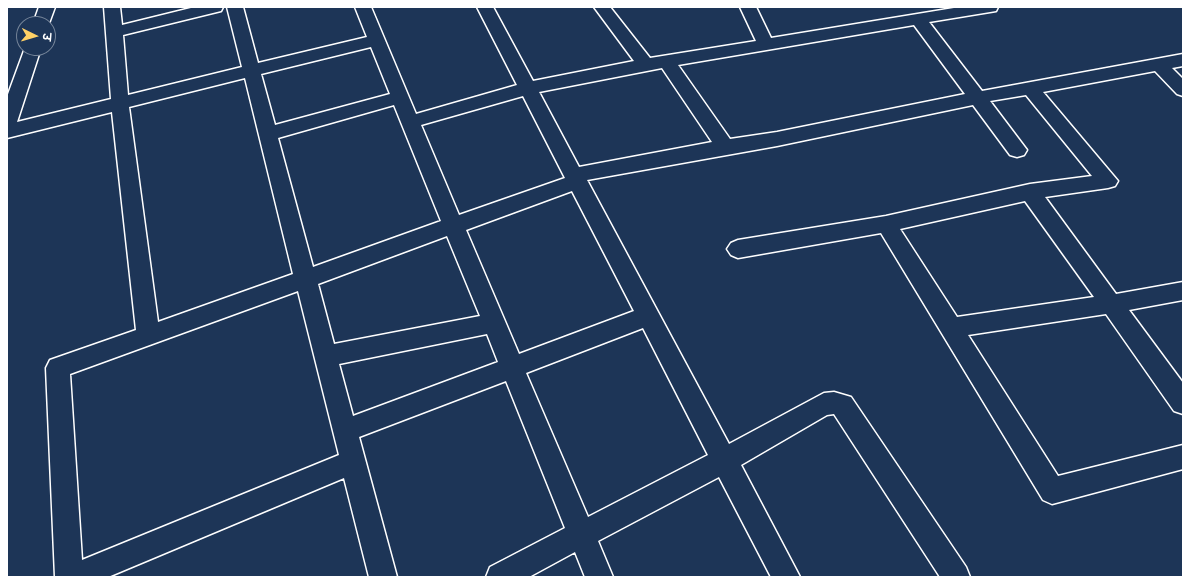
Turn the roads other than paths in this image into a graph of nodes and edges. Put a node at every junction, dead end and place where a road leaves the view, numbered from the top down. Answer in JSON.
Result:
{"nodes":[{"id":1,"x":112,"y":7,"type":"edge"},
{"id":2,"x":215,"y":7,"type":"edge"},
{"id":3,"x":235,"y":7,"type":"edge"},
{"id":4,"x":363,"y":7,"type":"edge"},
{"id":5,"x":484,"y":7,"type":"edge"},
{"id":6,"x":602,"y":7,"type":"edge"},
{"id":7,"x":748,"y":7,"type":"edge"},
{"id":8,"x":990,"y":7,"type":"edge"},
{"id":9,"x":964,"y":9,"type":"edge"},
{"id":10,"x":918,"y":19,"type":"junction"},
{"id":11,"x":114,"y":32,"type":"junction"},
{"id":12,"x":376,"y":40,"type":"junction"},
{"id":13,"x":766,"y":44,"type":"junction"},
{"id":14,"x":30,"y":56,"type":"edge"},
{"id":15,"x":1183,"y":60,"type":"edge"},
{"id":16,"x":666,"y":61,"type":"junction"},
{"id":17,"x":1159,"y":64,"type":"junction"},
{"id":18,"x":646,"y":65,"type":"junction"},
{"id":19,"x":251,"y":71,"type":"junction"},
{"id":20,"x":528,"y":88,"type":"junction"},
{"id":21,"x":1030,"y":88,"type":"junction"},
{"id":22,"x":1183,"y":90,"type":"edge"},
{"id":23,"x":400,"y":97,"type":"junction"},
{"id":24,"x":978,"y":98,"type":"junction"},
{"id":25,"x":120,"y":104,"type":"junction"},
{"id":26,"x":410,"y":122,"type":"junction"},
{"id":27,"x":7,"y":123,"type":"edge"},
{"id":28,"x":7,"y":131,"type":"edge"},
{"id":29,"x":268,"y":134,"type":"junction"},
{"id":30,"x":725,"y":147,"type":"junction"},
{"id":31,"x":1017,"y":150,"type":"dead end"},
{"id":32,"x":575,"y":178,"type":"junction"},
{"id":33,"x":1030,"y":192,"type":"junction"},
{"id":34,"x":886,"y":224,"type":"junction"},
{"id":35,"x":453,"y":226,"type":"junction"},
{"id":36,"x":738,"y":249,"type":"dead end"},
{"id":37,"x":305,"y":279,"type":"junction"},
{"id":38,"x":1183,"y":291,"type":"edge"},
{"id":39,"x":1111,"y":304,"type":"junction"},
{"id":40,"x":648,"y":316,"type":"junction"},
{"id":41,"x":494,"y":323,"type":"junction"},
{"id":42,"x":950,"y":328,"type":"junction"},
{"id":43,"x":148,"y":336,"type":"junction"},
{"id":44,"x":325,"y":356,"type":"junction"},
{"id":45,"x":512,"y":368,"type":"junction"},
{"id":46,"x":1183,"y":403,"type":"edge"},
{"id":47,"x":345,"y":431,"type":"junction"},
{"id":48,"x":1183,"y":458,"type":"edge"},
{"id":49,"x":725,"y":460,"type":"junction"},
{"id":50,"x":353,"y":462,"type":"junction"},
{"id":51,"x":582,"y":535,"type":"junction"},
{"id":52,"x":69,"y":577,"type":"edge"},
{"id":53,"x":75,"y":577,"type":"edge"},
{"id":54,"x":383,"y":577,"type":"edge"},
{"id":55,"x":500,"y":577,"type":"edge"},
{"id":56,"x":599,"y":577,"type":"edge"},
{"id":57,"x":786,"y":577,"type":"edge"},
{"id":58,"x":956,"y":577,"type":"edge"}],
"edges":[{"from":1,"to":11,"type":"street"},
{"from":2,"to":11,"type":"street"},
{"from":3,"to":19,"type":"street"},
{"from":4,"to":12,"type":"street"},
{"from":5,"to":20,"type":"street"},
{"from":6,"to":18,"type":"street"},
{"from":7,"to":13,"type":"street"},
{"from":8,"to":9,"type":"street"},
{"from":9,"to":10,"type":"street"},
{"from":10,"to":13,"type":"street"},
{"from":10,"to":24,"type":"street"},
{"from":11,"to":25,"type":"street"},
{"from":12,"to":19,"type":"street"},
{"from":12,"to":23,"type":"street"},
{"from":13,"to":16,"type":"street"},
{"from":14,"to":27,"type":"street"},
{"from":15,"to":17,"type":"street"},
{"from":16,"to":18,"type":"street"},
{"from":16,"to":30,"type":"street"},
{"from":17,"to":21,"type":"street"},
{"from":17,"to":22,"type":"street"},
{"from":18,"to":20,"type":"street"},
{"from":19,"to":25,"type":"street"},
{"from":19,"to":29,"type":"street"},
{"from":20,"to":26,"type":"street"},
{"from":20,"to":32,"type":"street"},
{"from":21,"to":24,"type":"street"},
{"from":21,"to":33,"type":"street"},
{"from":23,"to":26,"type":"street"},
{"from":23,"to":29,"type":"street"},
{"from":24,"to":30,"type":"street"},
{"from":24,"to":31,"type":"street"},
{"from":25,"to":28,"type":"street"},
{"from":25,"to":43,"type":"street"},
{"from":26,"to":35,"type":"street"},
{"from":29,"to":37,"type":"street"},
{"from":30,"to":32,"type":"street"},
{"from":32,"to":35,"type":"street"},
{"from":32,"to":40,"type":"street"},
{"from":33,"to":34,"type":"street"},
{"from":33,"to":39,"type":"street"},
{"from":34,"to":36,"type":"street"},
{"from":34,"to":42,"type":"street"},
{"from":35,"to":37,"type":"street"},
{"from":35,"to":41,"type":"street"},
{"from":37,"to":43,"type":"street"},
{"from":37,"to":44,"type":"street"},
{"from":38,"to":39,"type":"street"},
{"from":39,"to":42,"type":"street"},
{"from":39,"to":46,"type":"street"},
{"from":40,"to":45,"type":"street"},
{"from":40,"to":49,"type":"street"},
{"from":41,"to":44,"type":"street"},
{"from":41,"to":45,"type":"street"},
{"from":42,"to":48,"type":"street"},
{"from":43,"to":52,"type":"street"},
{"from":44,"to":47,"type":"street"},
{"from":45,"to":47,"type":"street"},
{"from":45,"to":51,"type":"street"},
{"from":47,"to":50,"type":"street"},
{"from":49,"to":51,"type":"street"},
{"from":49,"to":57,"type":"street"},
{"from":49,"to":58,"type":"street"},
{"from":50,"to":53,"type":"street"},
{"from":50,"to":54,"type":"street"},
{"from":51,"to":55,"type":"street"},
{"from":51,"to":56,"type":"street"}]}
